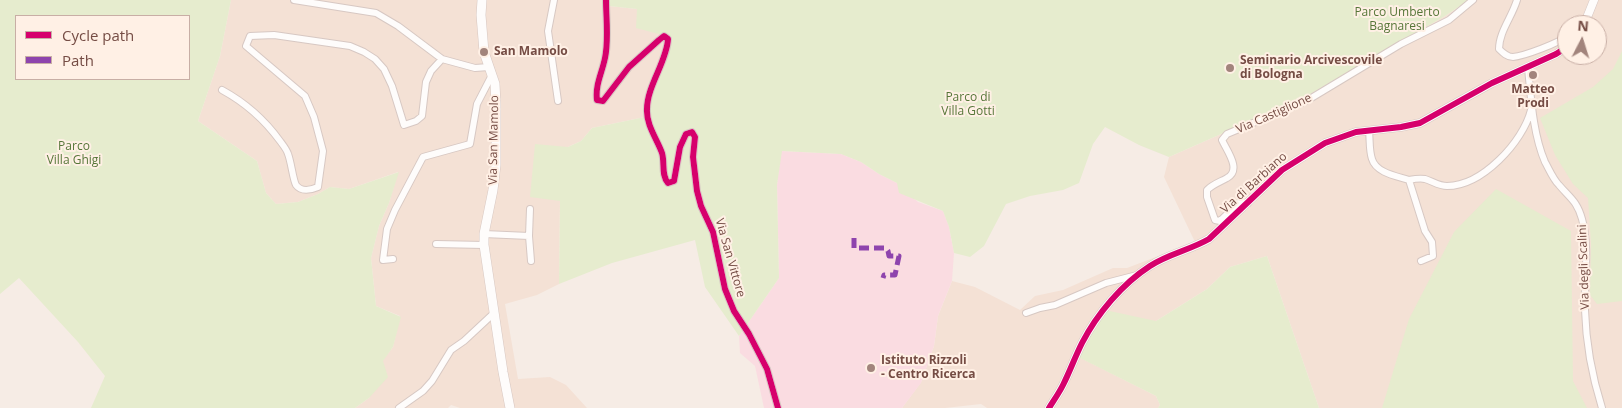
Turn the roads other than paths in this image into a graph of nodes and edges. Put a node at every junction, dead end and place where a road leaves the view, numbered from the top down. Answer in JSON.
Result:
{"nodes":[{"id":1,"x":294,"y":0,"type":"edge"},
{"id":2,"x":482,"y":0,"type":"edge"},
{"id":3,"x":554,"y":0,"type":"edge"},
{"id":4,"x":606,"y":0,"type":"edge"},
{"id":5,"x":1473,"y":0,"type":"edge"},
{"id":6,"x":1516,"y":0,"type":"edge"},
{"id":7,"x":1594,"y":0,"type":"edge"},
{"id":8,"x":1587,"y":15,"type":"edge"},
{"id":9,"x":1557,"y":41,"type":"edge"},
{"id":10,"x":1557,"y":53,"type":"edge"},
{"id":11,"x":442,"y":59,"type":"junction"},
{"id":12,"x":1528,"y":68,"type":"junction"},
{"id":13,"x":491,"y":71,"type":"junction"},
{"id":14,"x":222,"y":90,"type":"dead end"},
{"id":15,"x":558,"y":101,"type":"dead end"},
{"id":16,"x":1532,"y":108,"type":"junction"},
{"id":17,"x":1369,"y":130,"type":"junction"},
{"id":18,"x":1410,"y":180,"type":"junction"},
{"id":19,"x":1248,"y":203,"type":"junction"},
{"id":20,"x":530,"y":210,"type":"dead end"},
{"id":21,"x":484,"y":234,"type":"junction"},
{"id":22,"x":529,"y":236,"type":"junction"},
{"id":23,"x":436,"y":244,"type":"dead end"},
{"id":24,"x":484,"y":245,"type":"junction"},
{"id":25,"x":393,"y":259,"type":"dead end"},
{"id":26,"x":532,"y":261,"type":"dead end"},
{"id":27,"x":1422,"y":261,"type":"dead end"},
{"id":28,"x":1138,"y":274,"type":"junction"},
{"id":29,"x":1026,"y":313,"type":"dead end"},
{"id":30,"x":493,"y":314,"type":"junction"},
{"id":31,"x":399,"y":408,"type":"edge"},
{"id":32,"x":510,"y":408,"type":"edge"},
{"id":33,"x":778,"y":408,"type":"edge"},
{"id":34,"x":1049,"y":408,"type":"edge"},
{"id":35,"x":1602,"y":408,"type":"edge"}],
"edges":[{"from":1,"to":11,"type":"street"},
{"from":2,"to":13,"type":"main road","name":"Via San Mamolo"},
{"from":3,"to":15,"type":"street"},
{"from":4,"to":33,"type":"street","name":"Via San Vittore"},
{"from":5,"to":19,"type":"street","name":"Via Castiglione"},
{"from":6,"to":9,"type":"street"},
{"from":7,"to":8,"type":"street"},
{"from":10,"to":12,"type":"street","name":"Via di Barbiano"},
{"from":11,"to":13,"type":"street"},
{"from":11,"to":14,"type":"street"},
{"from":12,"to":16,"type":"street","name":"Via degli Scalini"},
{"from":12,"to":17,"type":"street","name":"Via di Barbiano"},
{"from":13,"to":21,"type":"main road","name":"Via San Mamolo"},
{"from":13,"to":25,"type":"street","name":"Via San Mamolo"},
{"from":16,"to":18,"type":"street","name":"Via degli Scalini"},
{"from":16,"to":35,"type":"street","name":"Via degli Scalini"},
{"from":17,"to":18,"type":"street"},
{"from":17,"to":19,"type":"street","name":"Via di Barbiano"},
{"from":18,"to":27,"type":"street"},
{"from":19,"to":28,"type":"street","name":"Via di Barbiano"},
{"from":20,"to":22,"type":"street"},
{"from":21,"to":22,"type":"street"},
{"from":21,"to":24,"type":"main road","name":"Via San Mamolo"},
{"from":22,"to":26,"type":"street"},
{"from":23,"to":24,"type":"street"},
{"from":24,"to":30,"type":"main road","name":"Via San Mamolo"},
{"from":28,"to":29,"type":"street","name":"Via di Barbiano"},
{"from":28,"to":34,"type":"street","name":"Via di Barbiano"},
{"from":30,"to":31,"type":"street"},
{"from":30,"to":32,"type":"main road","name":"Via San Mamolo"}]}
